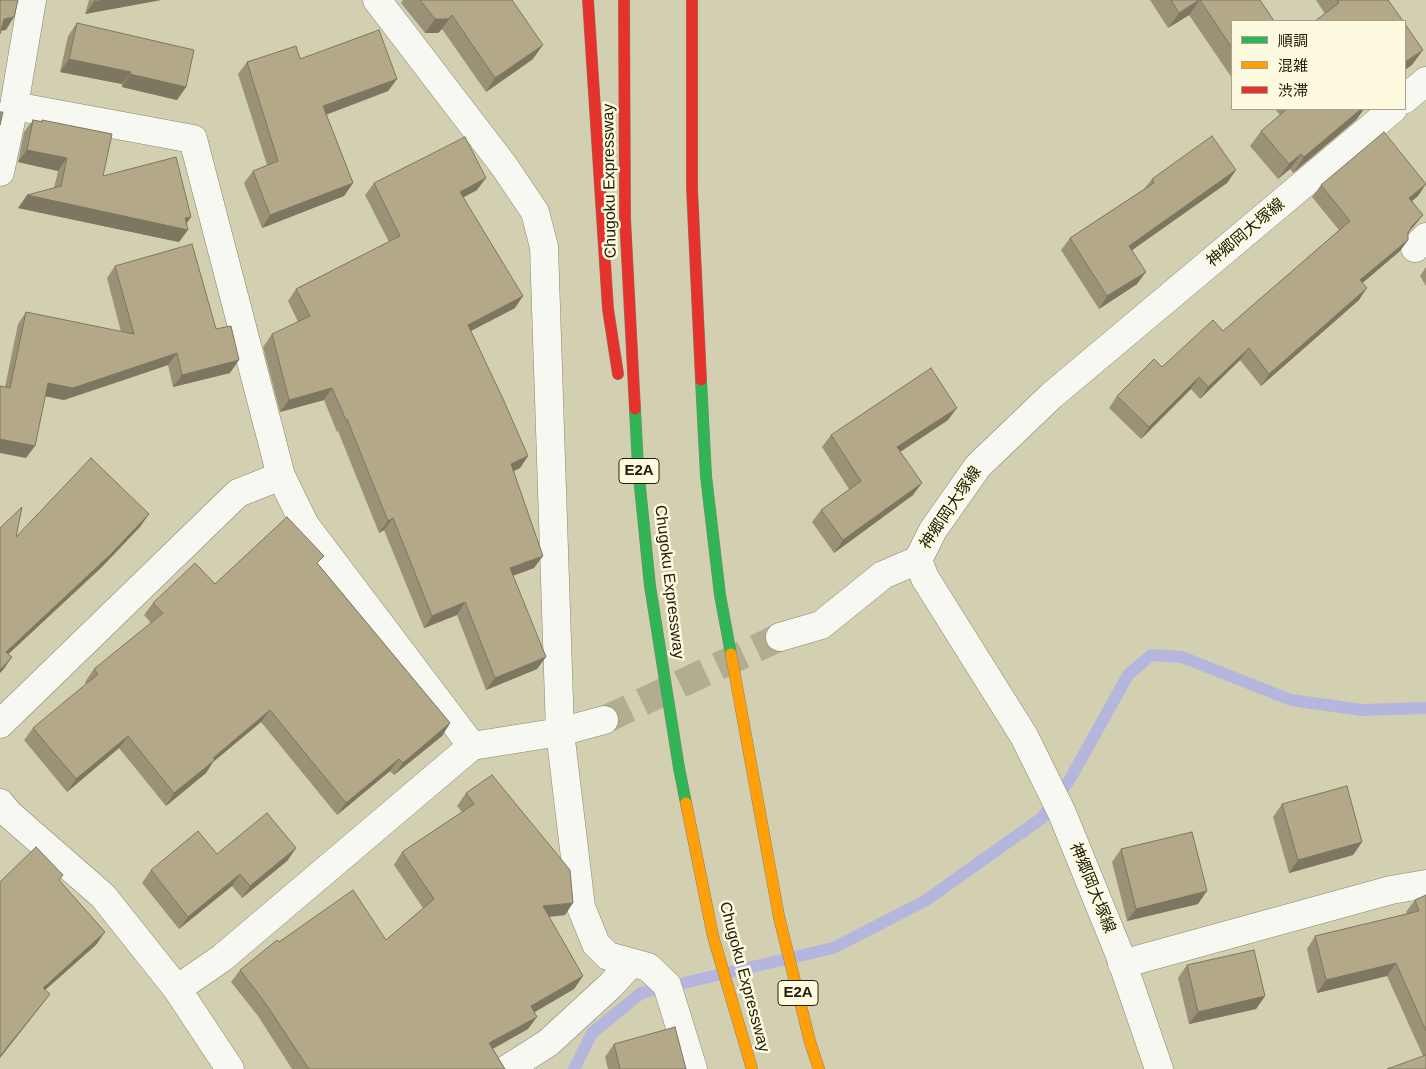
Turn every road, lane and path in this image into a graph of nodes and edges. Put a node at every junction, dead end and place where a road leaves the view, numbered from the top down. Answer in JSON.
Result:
{"nodes":[{"id":1,"x":32,"y":0,"type":"edge"},
{"id":2,"x":377,"y":0,"type":"edge"},
{"id":3,"x":588,"y":0,"type":"edge"},
{"id":4,"x":624,"y":0,"type":"edge"},
{"id":5,"x":692,"y":0,"type":"edge"},
{"id":6,"x":1426,"y":81,"type":"edge"},
{"id":7,"x":1406,"y":98,"type":"edge"},
{"id":8,"x":14,"y":106,"type":"junction"},
{"id":9,"x":1392,"y":110,"type":"edge"},
{"id":10,"x":0,"y":172,"type":"edge"},
{"id":11,"x":619,"y":385,"type":"dead end"},
{"id":12,"x":624,"y":414,"type":"dead end"},
{"id":13,"x":281,"y":476,"type":"junction"},
{"id":14,"x":918,"y":560,"type":"junction"},
{"id":15,"x":650,"y":586,"type":"junction"},
{"id":16,"x":780,"y":637,"type":"tunnel mouth"},
{"id":17,"x":604,"y":720,"type":"tunnel mouth"},
{"id":18,"x":0,"y":724,"type":"edge"},
{"id":19,"x":560,"y":732,"type":"junction"},
{"id":20,"x":472,"y":746,"type":"junction"},
{"id":21,"x":3,"y":813,"type":"edge"},
{"id":22,"x":1426,"y":884,"type":"edge"},
{"id":23,"x":631,"y":963,"type":"junction"},
{"id":24,"x":1122,"y":964,"type":"junction"},
{"id":25,"x":177,"y":989,"type":"junction"},
{"id":26,"x":230,"y":1069,"type":"edge"},
{"id":27,"x":507,"y":1069,"type":"edge"},
{"id":28,"x":693,"y":1069,"type":"edge"},
{"id":29,"x":752,"y":1069,"type":"edge"},
{"id":30,"x":819,"y":1069,"type":"edge"},
{"id":31,"x":1159,"y":1069,"type":"edge"}],
"edges":[{"from":1,"to":8,"type":"street"},
{"from":2,"to":19,"type":"street"},
{"from":3,"to":11,"type":"highway"},
{"from":4,"to":15,"type":"highway","name":"Chugoku Expressway","number":"E2A"},
{"from":5,"to":30,"type":"highway","number":"E2A"},
{"from":6,"to":7,"type":"street"},
{"from":8,"to":10,"type":"street"},
{"from":8,"to":13,"type":"street"},
{"from":9,"to":14,"type":"street","name":"神郷岡大塚線"},
{"from":12,"to":15,"type":"highway"},
{"from":13,"to":18,"type":"street"},
{"from":13,"to":20,"type":"street"},
{"from":14,"to":16,"type":"street"},
{"from":14,"to":24,"type":"street","name":"神郷岡大塚線"},
{"from":15,"to":29,"type":"highway","name":"Chugoku Expressway","number":"E2A"},
{"from":17,"to":19,"type":"street"},
{"from":19,"to":20,"type":"street"},
{"from":19,"to":23,"type":"street"},
{"from":20,"to":25,"type":"street"},
{"from":21,"to":25,"type":"street"},
{"from":22,"to":24,"type":"street"},
{"from":23,"to":27,"type":"street"},
{"from":23,"to":28,"type":"street"},
{"from":24,"to":31,"type":"street","name":"神郷岡大塚線"},
{"from":25,"to":26,"type":"street"}]}
